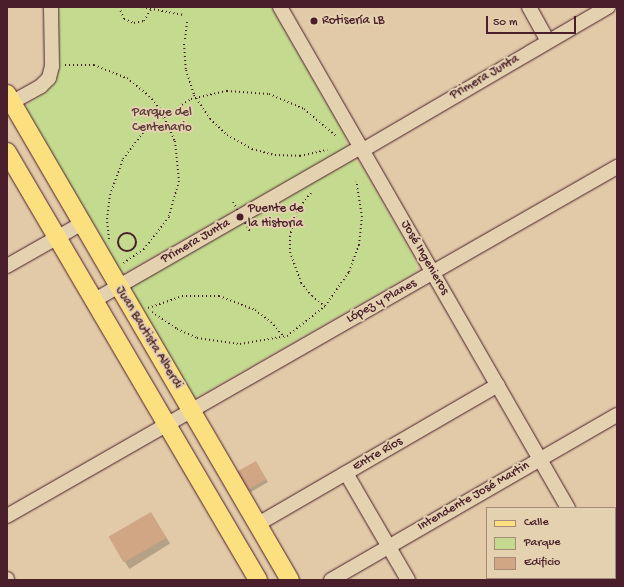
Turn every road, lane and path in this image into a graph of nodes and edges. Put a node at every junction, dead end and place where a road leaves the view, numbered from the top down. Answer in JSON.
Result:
{"nodes":[{"id":1,"x":51,"y":7,"type":"edge"},
{"id":2,"x":119,"y":7,"type":"edge"},
{"id":3,"x":142,"y":7,"type":"edge"},
{"id":4,"x":280,"y":7,"type":"edge"},
{"id":5,"x":529,"y":7,"type":"edge"},
{"id":6,"x":608,"y":7,"type":"edge"},
{"id":7,"x":151,"y":9,"type":"junction"},
{"id":8,"x":183,"y":15,"type":"dead end"},
{"id":9,"x":187,"y":22,"type":"dead end"},
{"id":10,"x":185,"y":39,"type":"dead end"},
{"id":11,"x":548,"y":41,"type":"junction"},
{"id":12,"x":184,"y":44,"type":"dead end"},
{"id":13,"x":62,"y":66,"type":"dead end"},
{"id":14,"x":196,"y":97,"type":"junction"},
{"id":15,"x":9,"y":101,"type":"edge"},
{"id":16,"x":164,"y":115,"type":"junction"},
{"id":17,"x":336,"y":136,"type":"dead end"},
{"id":18,"x":331,"y":149,"type":"dead end"},
{"id":19,"x":362,"y":149,"type":"junction"},
{"id":20,"x":7,"y":152,"type":"edge"},
{"id":21,"x":617,"y":168,"type":"edge"},
{"id":22,"x":356,"y":181,"type":"dead end"},
{"id":23,"x":310,"y":193,"type":"dead end"},
{"id":24,"x":233,"y":202,"type":"dead end"},
{"id":25,"x":81,"y":224,"type":"junction"},
{"id":26,"x":250,"y":232,"type":"dead end"},
{"id":27,"x":57,"y":238,"type":"junction"},
{"id":28,"x":110,"y":242,"type":"dead end"},
{"id":29,"x":118,"y":244,"type":"junction"},
{"id":30,"x":114,"y":245,"type":"dead end"},
{"id":31,"x":7,"y":266,"type":"edge"},
{"id":32,"x":118,"y":266,"type":"dead end"},
{"id":33,"x":433,"y":274,"type":"junction"},
{"id":34,"x":117,"y":287,"type":"junction"},
{"id":35,"x":93,"y":301,"type":"junction"},
{"id":36,"x":325,"y":307,"type":"junction"},
{"id":37,"x":284,"y":337,"type":"junction"},
{"id":38,"x":498,"y":385,"type":"junction"},
{"id":39,"x":191,"y":410,"type":"junction"},
{"id":40,"x":617,"y":415,"type":"edge"},
{"id":41,"x":165,"y":424,"type":"junction"},
{"id":42,"x":540,"y":459,"type":"junction"},
{"id":43,"x":346,"y":473,"type":"junction"},
{"id":44,"x":567,"y":507,"type":"edge"},
{"id":45,"x":7,"y":516,"type":"edge"},
{"id":46,"x":258,"y":524,"type":"junction"},
{"id":47,"x":388,"y":546,"type":"junction"},
{"id":48,"x":258,"y":580,"type":"edge"},
{"id":49,"x":290,"y":580,"type":"edge"},
{"id":50,"x":331,"y":580,"type":"edge"},
{"id":51,"x":408,"y":580,"type":"edge"}],
"edges":[{"from":1,"to":15,"type":"street"},
{"from":2,"to":7,"type":"path"},
{"from":3,"to":7,"type":"path"},
{"from":4,"to":19,"type":"street","name":"José Ingenieros"},
{"from":5,"to":11,"type":"street"},
{"from":6,"to":11,"type":"street","name":"Primera Junta"},
{"from":7,"to":8,"type":"path"},
{"from":9,"to":10,"type":"path"},
{"from":11,"to":19,"type":"street","name":"Primera Junta"},
{"from":12,"to":14,"type":"path"},
{"from":13,"to":16,"type":"path"},
{"from":14,"to":16,"type":"path"},
{"from":14,"to":17,"type":"path"},
{"from":14,"to":18,"type":"path"},
{"from":15,"to":25,"type":"main road","name":"Juan Bautista Alberdi"},
{"from":16,"to":28,"type":"path"},
{"from":16,"to":32,"type":"path"},
{"from":19,"to":33,"type":"street","name":"José Ingenieros"},
{"from":19,"to":34,"type":"street","name":"Primera Junta"},
{"from":20,"to":27,"type":"main road"},
{"from":21,"to":33,"type":"street","name":"López y Planes"},
{"from":22,"to":36,"type":"path"},
{"from":23,"to":36,"type":"path"},
{"from":24,"to":26,"type":"path","bridge":true},
{"from":25,"to":27,"type":"street"},
{"from":25,"to":34,"type":"main road","name":"Juan Bautista Alberdi"},
{"from":27,"to":31,"type":"street"},
{"from":27,"to":35,"type":"main road"},
{"from":29,"to":29,"type":"path"},
{"from":29,"to":30,"type":"path"},
{"from":33,"to":38,"type":"street","name":"José Ingenieros"},
{"from":33,"to":39,"type":"street","name":"López y Planes"},
{"from":34,"to":35,"type":"street","name":"Primera Junta"},
{"from":34,"to":39,"type":"main road","name":"Juan Bautista Alberdi"},
{"from":35,"to":41,"type":"main road"},
{"from":36,"to":37,"type":"path"},
{"from":37,"to":37,"type":"path"},
{"from":38,"to":42,"type":"street","name":"José Ingenieros"},
{"from":38,"to":43,"type":"street","name":"Entre Ríos"},
{"from":39,"to":41,"type":"street","name":"López y Planes"},
{"from":39,"to":46,"type":"main road","name":"Juan Bautista Alberdi"},
{"from":40,"to":42,"type":"street","name":"Intendente José Martin"},
{"from":41,"to":45,"type":"street","name":"López y Planes"},
{"from":41,"to":48,"type":"main road"},
{"from":42,"to":44,"type":"street","name":"José Ingenieros"},
{"from":42,"to":47,"type":"street","name":"Intendente José Martin"},
{"from":43,"to":46,"type":"street","name":"Entre Ríos"},
{"from":43,"to":47,"type":"street"},
{"from":46,"to":49,"type":"main road","name":"Juan Bautista Alberdi"},
{"from":47,"to":50,"type":"street","name":"Intendente José Martin"},
{"from":47,"to":51,"type":"street"}]}
